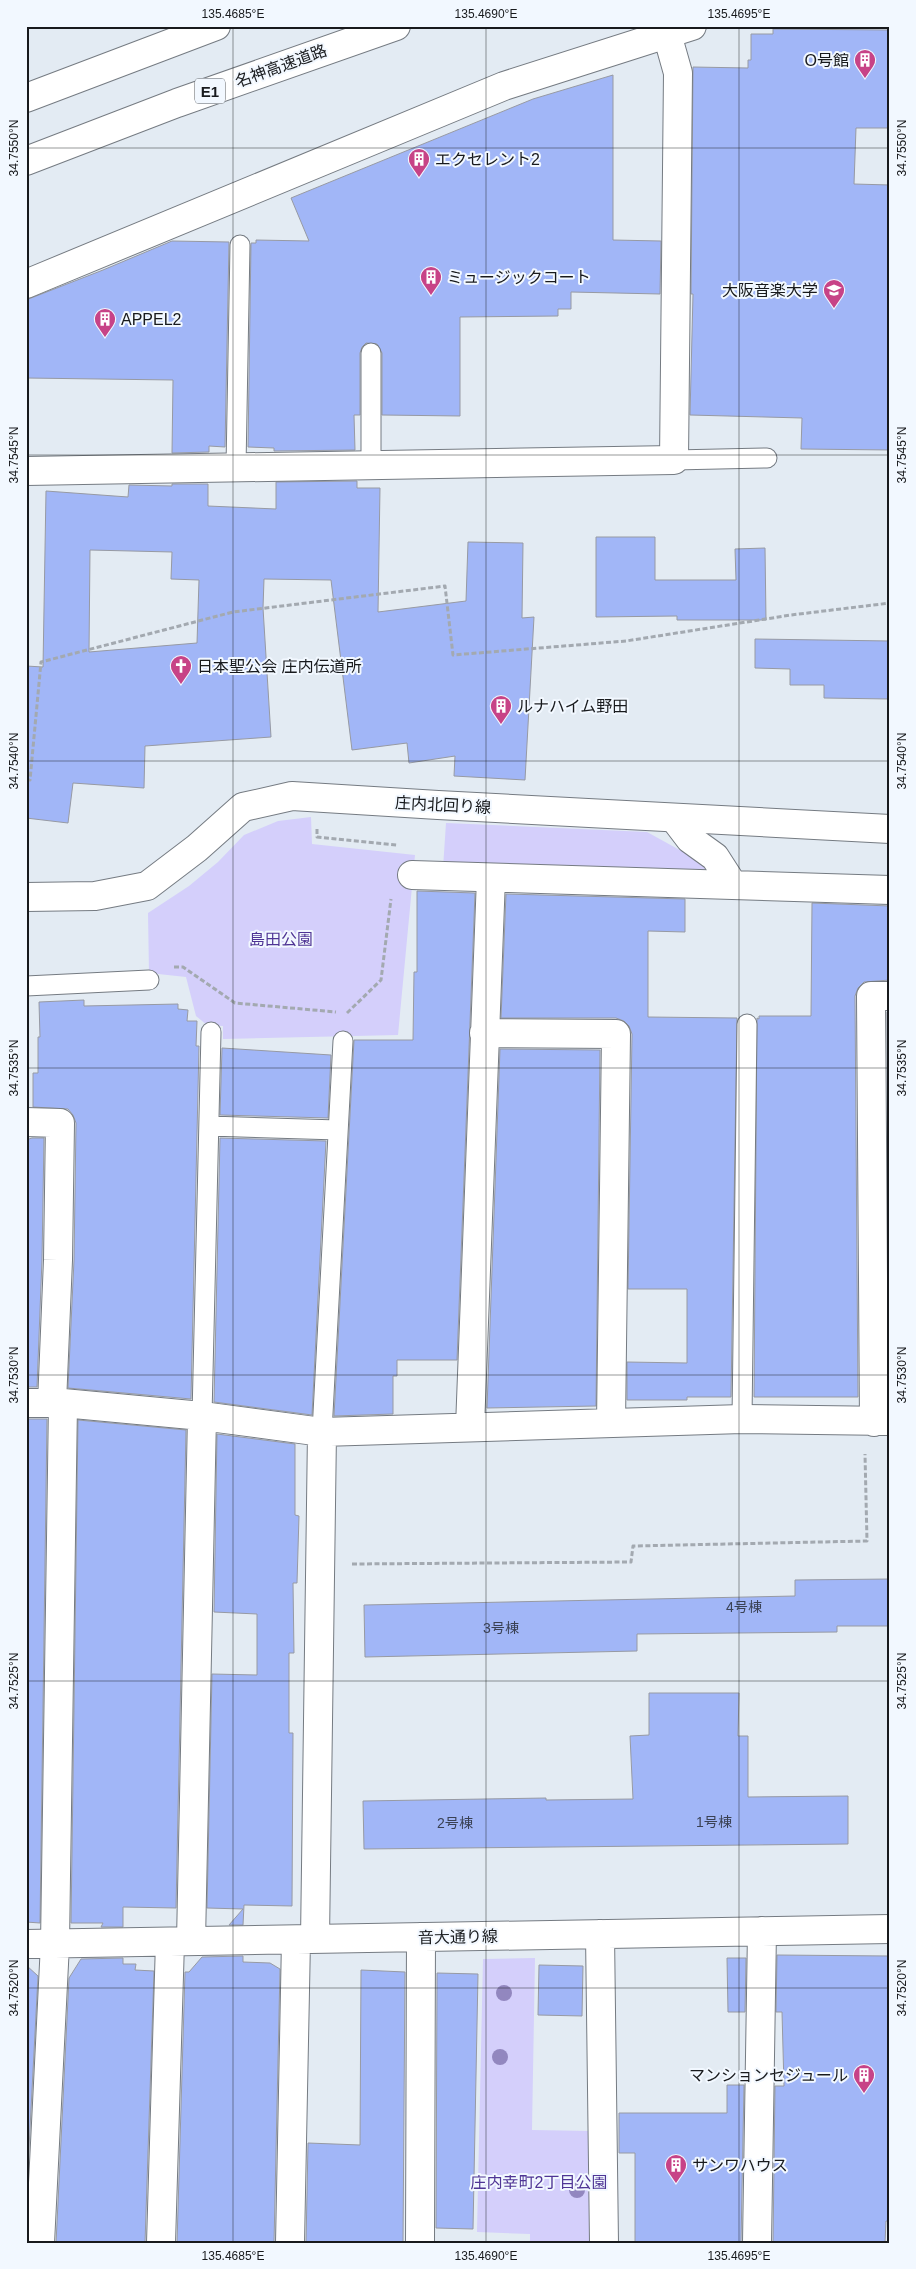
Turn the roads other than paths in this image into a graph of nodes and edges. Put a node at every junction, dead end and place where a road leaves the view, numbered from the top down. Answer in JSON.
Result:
{"nodes":[{"id":1,"x":191,"y":26,"type":"edge"},
{"id":2,"x":216,"y":26,"type":"edge"},
{"id":3,"x":396,"y":26,"type":"edge"},
{"id":4,"x":679,"y":30,"type":"edge"},
{"id":5,"x":26,"y":82,"type":"edge"},
{"id":6,"x":26,"y":98,"type":"edge"},
{"id":7,"x":26,"y":161,"type":"edge"},
{"id":8,"x":240,"y":245,"type":"dead end"},
{"id":9,"x":26,"y":284,"type":"edge"},
{"id":10,"x":370,"y":353,"type":"dead end"},
{"id":11,"x":767,"y":458,"type":"dead end"},
{"id":12,"x":674,"y":460,"type":"junction"},
{"id":13,"x":371,"y":464,"type":"junction"},
{"id":14,"x":236,"y":467,"type":"junction"},
{"id":15,"x":26,"y":471,"type":"edge"},
{"id":16,"x":674,"y":818,"type":"junction"},
{"id":17,"x":890,"y":829,"type":"edge"},
{"id":18,"x":412,"y":875,"type":"road end"},
{"id":19,"x":491,"y":878,"type":"junction"},
{"id":20,"x":724,"y":884,"type":"junction"},
{"id":21,"x":890,"y":890,"type":"edge"},
{"id":22,"x":26,"y":897,"type":"edge"},
{"id":23,"x":149,"y":980,"type":"road end"},
{"id":24,"x":26,"y":986,"type":"edge"},
{"id":25,"x":890,"y":996,"type":"edge"},
{"id":26,"x":747,"y":1024,"type":"dead end"},
{"id":27,"x":211,"y":1032,"type":"dead end"},
{"id":28,"x":484,"y":1033,"type":"junction"},
{"id":29,"x":343,"y":1041,"type":"road end"},
{"id":30,"x":26,"y":1122,"type":"edge"},
{"id":31,"x":209,"y":1126,"type":"junction"},
{"id":32,"x":338,"y":1130,"type":"junction"},
{"id":33,"x":47,"y":1403,"type":"edge"},
{"id":34,"x":202,"y":1416,"type":"junction"},
{"id":35,"x":742,"y":1419,"type":"junction"},
{"id":36,"x":876,"y":1421,"type":"edge"},
{"id":37,"x":612,"y":1423,"type":"junction"},
{"id":38,"x":470,"y":1427,"type":"junction"},
{"id":39,"x":322,"y":1432,"type":"junction"},
{"id":40,"x":890,"y":1929,"type":"edge"},
{"id":41,"x":762,"y":1931,"type":"junction"},
{"id":42,"x":600,"y":1934,"type":"junction"},
{"id":43,"x":421,"y":1937,"type":"junction"},
{"id":44,"x":305,"y":1940,"type":"junction"},
{"id":45,"x":180,"y":1941,"type":"junction"},
{"id":46,"x":26,"y":1944,"type":"edge"},
{"id":47,"x":55,"y":1944,"type":"junction"},
{"id":48,"x":40,"y":2243,"type":"edge"},
{"id":49,"x":161,"y":2243,"type":"edge"},
{"id":50,"x":290,"y":2243,"type":"edge"},
{"id":51,"x":420,"y":2243,"type":"edge"},
{"id":52,"x":604,"y":2243,"type":"edge"},
{"id":53,"x":757,"y":2243,"type":"edge"}],
"edges":[{"from":1,"to":5,"type":"main road"},
{"from":2,"to":6,"type":"main road"},
{"from":3,"to":7,"type":"main road","name":"名神高速道路","number":"E1"},
{"from":4,"to":9,"type":"main road"},
{"from":4,"to":12,"type":"main road"},
{"from":8,"to":14,"type":"lane"},
{"from":10,"to":13,"type":"lane"},
{"from":11,"to":12,"type":"lane"},
{"from":12,"to":13,"type":"main road"},
{"from":13,"to":14,"type":"main road"},
{"from":14,"to":15,"type":"main road"},
{"from":16,"to":17,"type":"main road","name":"庄内北回り線"},
{"from":16,"to":20,"type":"main road"},
{"from":16,"to":22,"type":"main road","name":"庄内北回り線"},
{"from":18,"to":19,"type":"main road"},
{"from":19,"to":20,"type":"main road"},
{"from":19,"to":28,"type":"main road"},
{"from":20,"to":21,"type":"main road"},
{"from":23,"to":24,"type":"lane"},
{"from":25,"to":36,"type":"main road"},
{"from":26,"to":35,"type":"lane"},
{"from":27,"to":31,"type":"lane"},
{"from":28,"to":37,"type":"main road"},
{"from":28,"to":38,"type":"main road"},
{"from":29,"to":32,"type":"lane"},
{"from":30,"to":33,"type":"main road"},
{"from":31,"to":32,"type":"lane"},
{"from":31,"to":34,"type":"lane"},
{"from":32,"to":39,"type":"lane"},
{"from":33,"to":34,"type":"main road"},
{"from":33,"to":47,"type":"main road"},
{"from":34,"to":39,"type":"main road"},
{"from":34,"to":45,"type":"main road"},
{"from":35,"to":36,"type":"main road"},
{"from":35,"to":37,"type":"main road"},
{"from":37,"to":38,"type":"main road"},
{"from":38,"to":39,"type":"main road"},
{"from":39,"to":44,"type":"main road"},
{"from":40,"to":41,"type":"main road","name":"音大通り線"},
{"from":41,"to":42,"type":"main road","name":"音大通り線"},
{"from":41,"to":53,"type":"main road"},
{"from":42,"to":43,"type":"main road","name":"音大通り線"},
{"from":42,"to":52,"type":"main road"},
{"from":43,"to":44,"type":"main road","name":"音大通り線"},
{"from":43,"to":51,"type":"main road"},
{"from":44,"to":45,"type":"main road","name":"音大通り線"},
{"from":44,"to":50,"type":"main road"},
{"from":45,"to":47,"type":"main road","name":"音大通り線"},
{"from":45,"to":49,"type":"main road"},
{"from":46,"to":47,"type":"main road","name":"音大通り線"},
{"from":47,"to":48,"type":"main road"}]}
